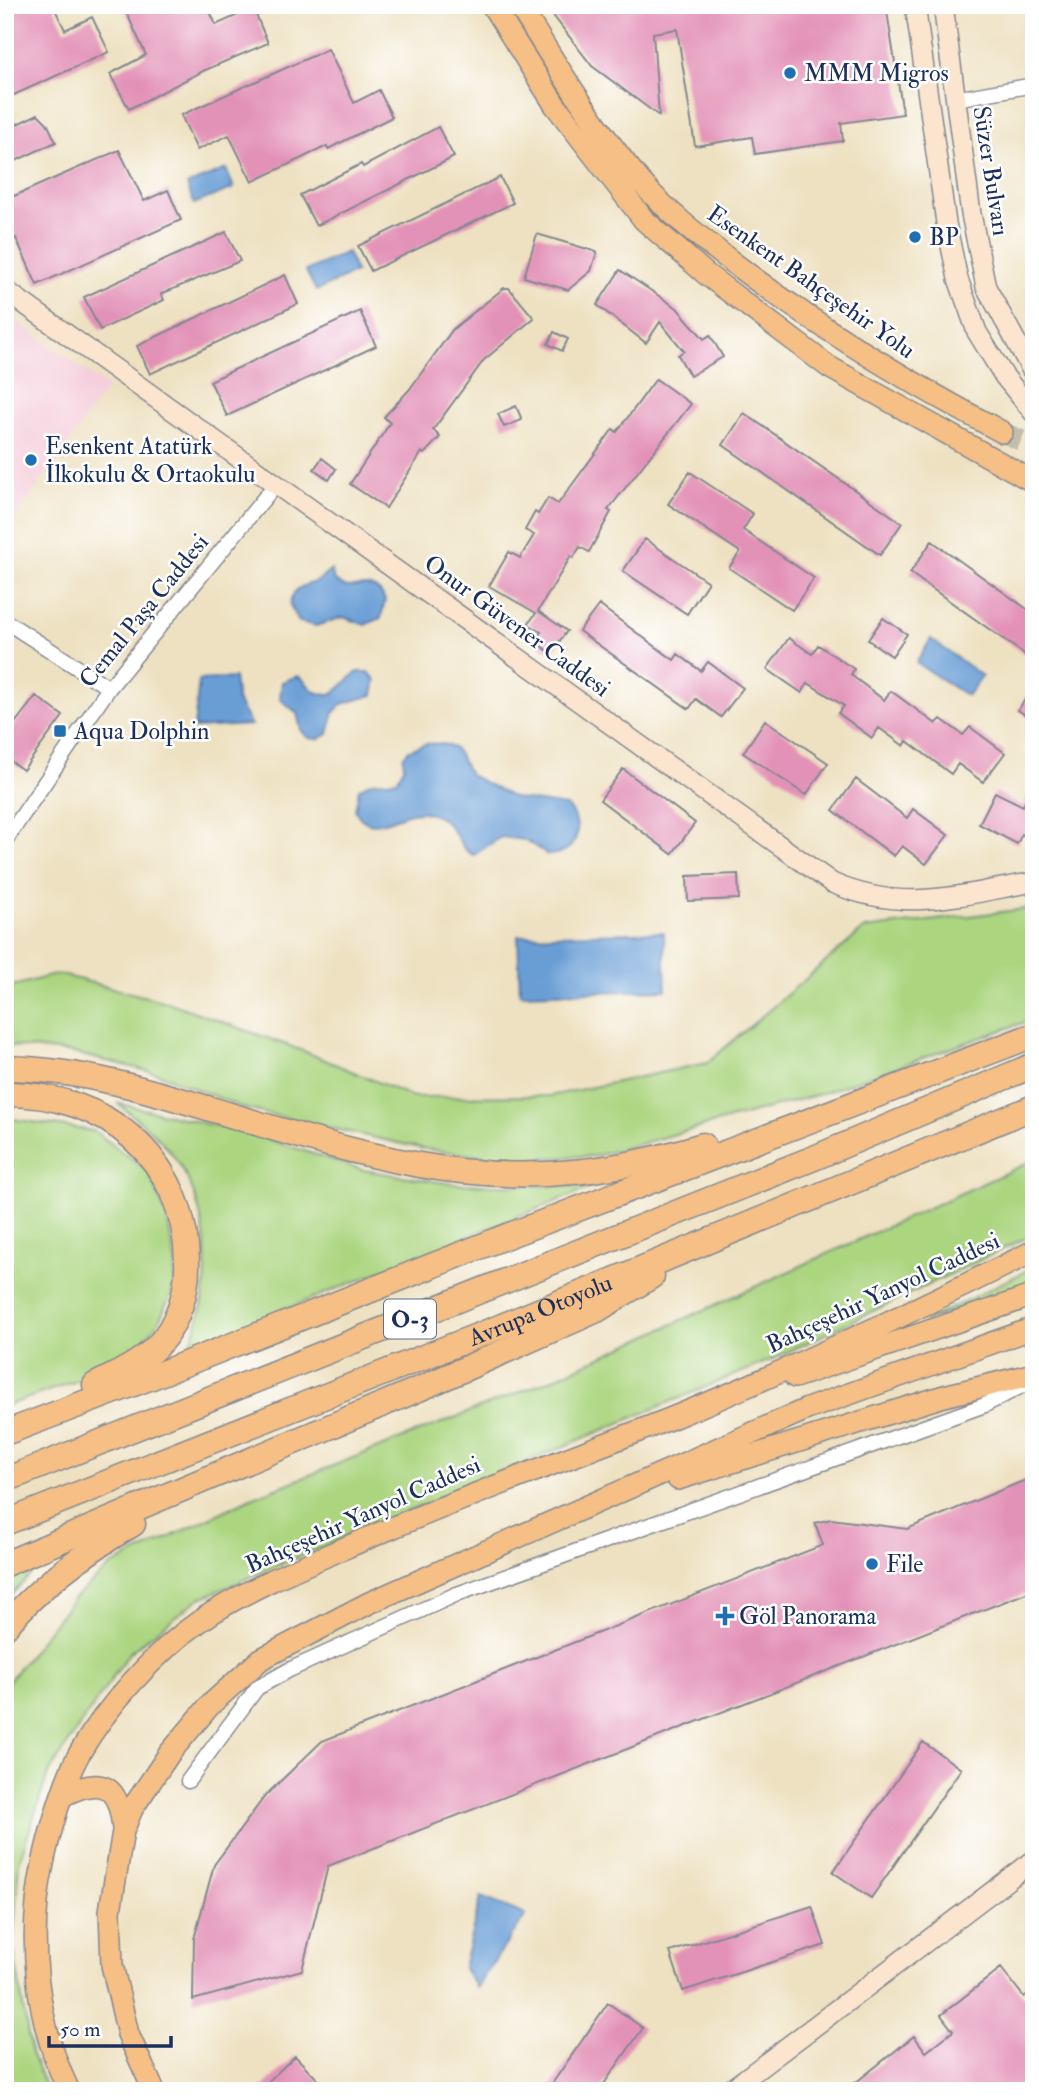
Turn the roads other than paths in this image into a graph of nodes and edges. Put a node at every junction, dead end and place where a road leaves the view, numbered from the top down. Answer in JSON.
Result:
{"nodes":[{"id":1,"x":492,"y":5,"type":"edge"},
{"id":2,"x":519,"y":5,"type":"edge"},
{"id":3,"x":915,"y":5,"type":"edge"},
{"id":4,"x":943,"y":5,"type":"edge"},
{"id":5,"x":1034,"y":85,"type":"edge"},
{"id":6,"x":955,"y":99,"type":"junction"},
{"id":7,"x":5,"y":290,"type":"edge"},
{"id":8,"x":1034,"y":374,"type":"edge"},
{"id":9,"x":1034,"y":413,"type":"edge"},
{"id":10,"x":1002,"y":432,"type":"tunnel mouth"},
{"id":11,"x":1034,"y":482,"type":"edge"},
{"id":12,"x":276,"y":484,"type":"junction"},
{"id":13,"x":5,"y":621,"type":"edge"},
{"id":14,"x":109,"y":688,"type":"junction"},
{"id":15,"x":5,"y":841,"type":"edge"},
{"id":16,"x":1034,"y":882,"type":"edge"},
{"id":17,"x":1034,"y":1035,"type":"edge"},
{"id":18,"x":1034,"y":1065,"type":"edge"},
{"id":19,"x":5,"y":1068,"type":"edge"},
{"id":20,"x":5,"y":1094,"type":"edge"},
{"id":21,"x":1034,"y":1107,"type":"edge"},
{"id":22,"x":796,"y":1125,"type":"junction"},
{"id":23,"x":1034,"y":1251,"type":"edge"},
{"id":24,"x":673,"y":1257,"type":"junction"},
{"id":25,"x":1034,"y":1295,"type":"edge"},
{"id":26,"x":1034,"y":1328,"type":"edge"},
{"id":27,"x":1034,"y":1374,"type":"edge"},
{"id":28,"x":1034,"y":1379,"type":"edge"},
{"id":29,"x":673,"y":1417,"type":"junction"},
{"id":30,"x":5,"y":1430,"type":"edge"},
{"id":31,"x":318,"y":1431,"type":"junction"},
{"id":32,"x":5,"y":1480,"type":"edge"},
{"id":33,"x":590,"y":1507,"type":"junction"},
{"id":34,"x":5,"y":1523,"type":"edge"},
{"id":35,"x":5,"y":1564,"type":"edge"},
{"id":36,"x":5,"y":1627,"type":"edge"},
{"id":37,"x":188,"y":1781,"type":"dead end"},
{"id":38,"x":64,"y":1795,"type":"junction"},
{"id":39,"x":123,"y":1831,"type":"junction"},
{"id":40,"x":1034,"y":1860,"type":"edge"},
{"id":41,"x":69,"y":2091,"type":"edge"},
{"id":42,"x":154,"y":2091,"type":"edge"},
{"id":43,"x":729,"y":2091,"type":"edge"}],
"edges":[{"from":1,"to":11,"type":"main road","name":"Esenkent Bahçeşehir Yolu"},
{"from":2,"to":10,"type":"main road","name":"Esenkent Bahçeşehir Yolu"},
{"from":3,"to":9,"type":"street","name":"Süzer Bulvarı"},
{"from":4,"to":6,"type":"street","name":"Süzer Bulvarı"},
{"from":5,"to":6,"type":"street"},
{"from":6,"to":8,"type":"street","name":"Süzer Bulvarı"},
{"from":7,"to":12,"type":"street","name":"Onur Güvener Caddesi"},
{"from":12,"to":14,"type":"street","name":"Cemal Paşa Caddesi"},
{"from":12,"to":16,"type":"street","name":"Onur Güvener Caddesi"},
{"from":13,"to":14,"type":"street"},
{"from":14,"to":15,"type":"street","name":"Cemal Paşa Caddesi"},
{"from":17,"to":22,"type":"highway"},
{"from":18,"to":32,"type":"highway","name":"Avrupa Otoyolu","number":"O-3"},
{"from":19,"to":22,"type":"highway"},
{"from":20,"to":30,"type":"highway"},
{"from":21,"to":24,"type":"highway","name":"Avrupa Otoyolu","number":"O-3"},
{"from":22,"to":30,"type":"highway"},
{"from":23,"to":29,"type":"main road","name":"Bahçeşehir Yanyol Caddesi"},
{"from":24,"to":31,"type":"highway"},
{"from":24,"to":34,"type":"highway","name":"Avrupa Otoyolu","number":"O-3"},
{"from":25,"to":29,"type":"main road"},
{"from":26,"to":33,"type":"main road"},
{"from":27,"to":33,"type":"main road"},
{"from":28,"to":37,"type":"street"},
{"from":29,"to":38,"type":"main road","name":"Bahçeşehir Yanyol Caddesi"},
{"from":31,"to":35,"type":"highway"},
{"from":31,"to":36,"type":"highway"},
{"from":33,"to":39,"type":"main road"},
{"from":38,"to":39,"type":"main road"},
{"from":38,"to":41,"type":"main road","name":"Bahçeşehir Yanyol Caddesi"},
{"from":39,"to":42,"type":"main road"},
{"from":40,"to":43,"type":"street"}]}
